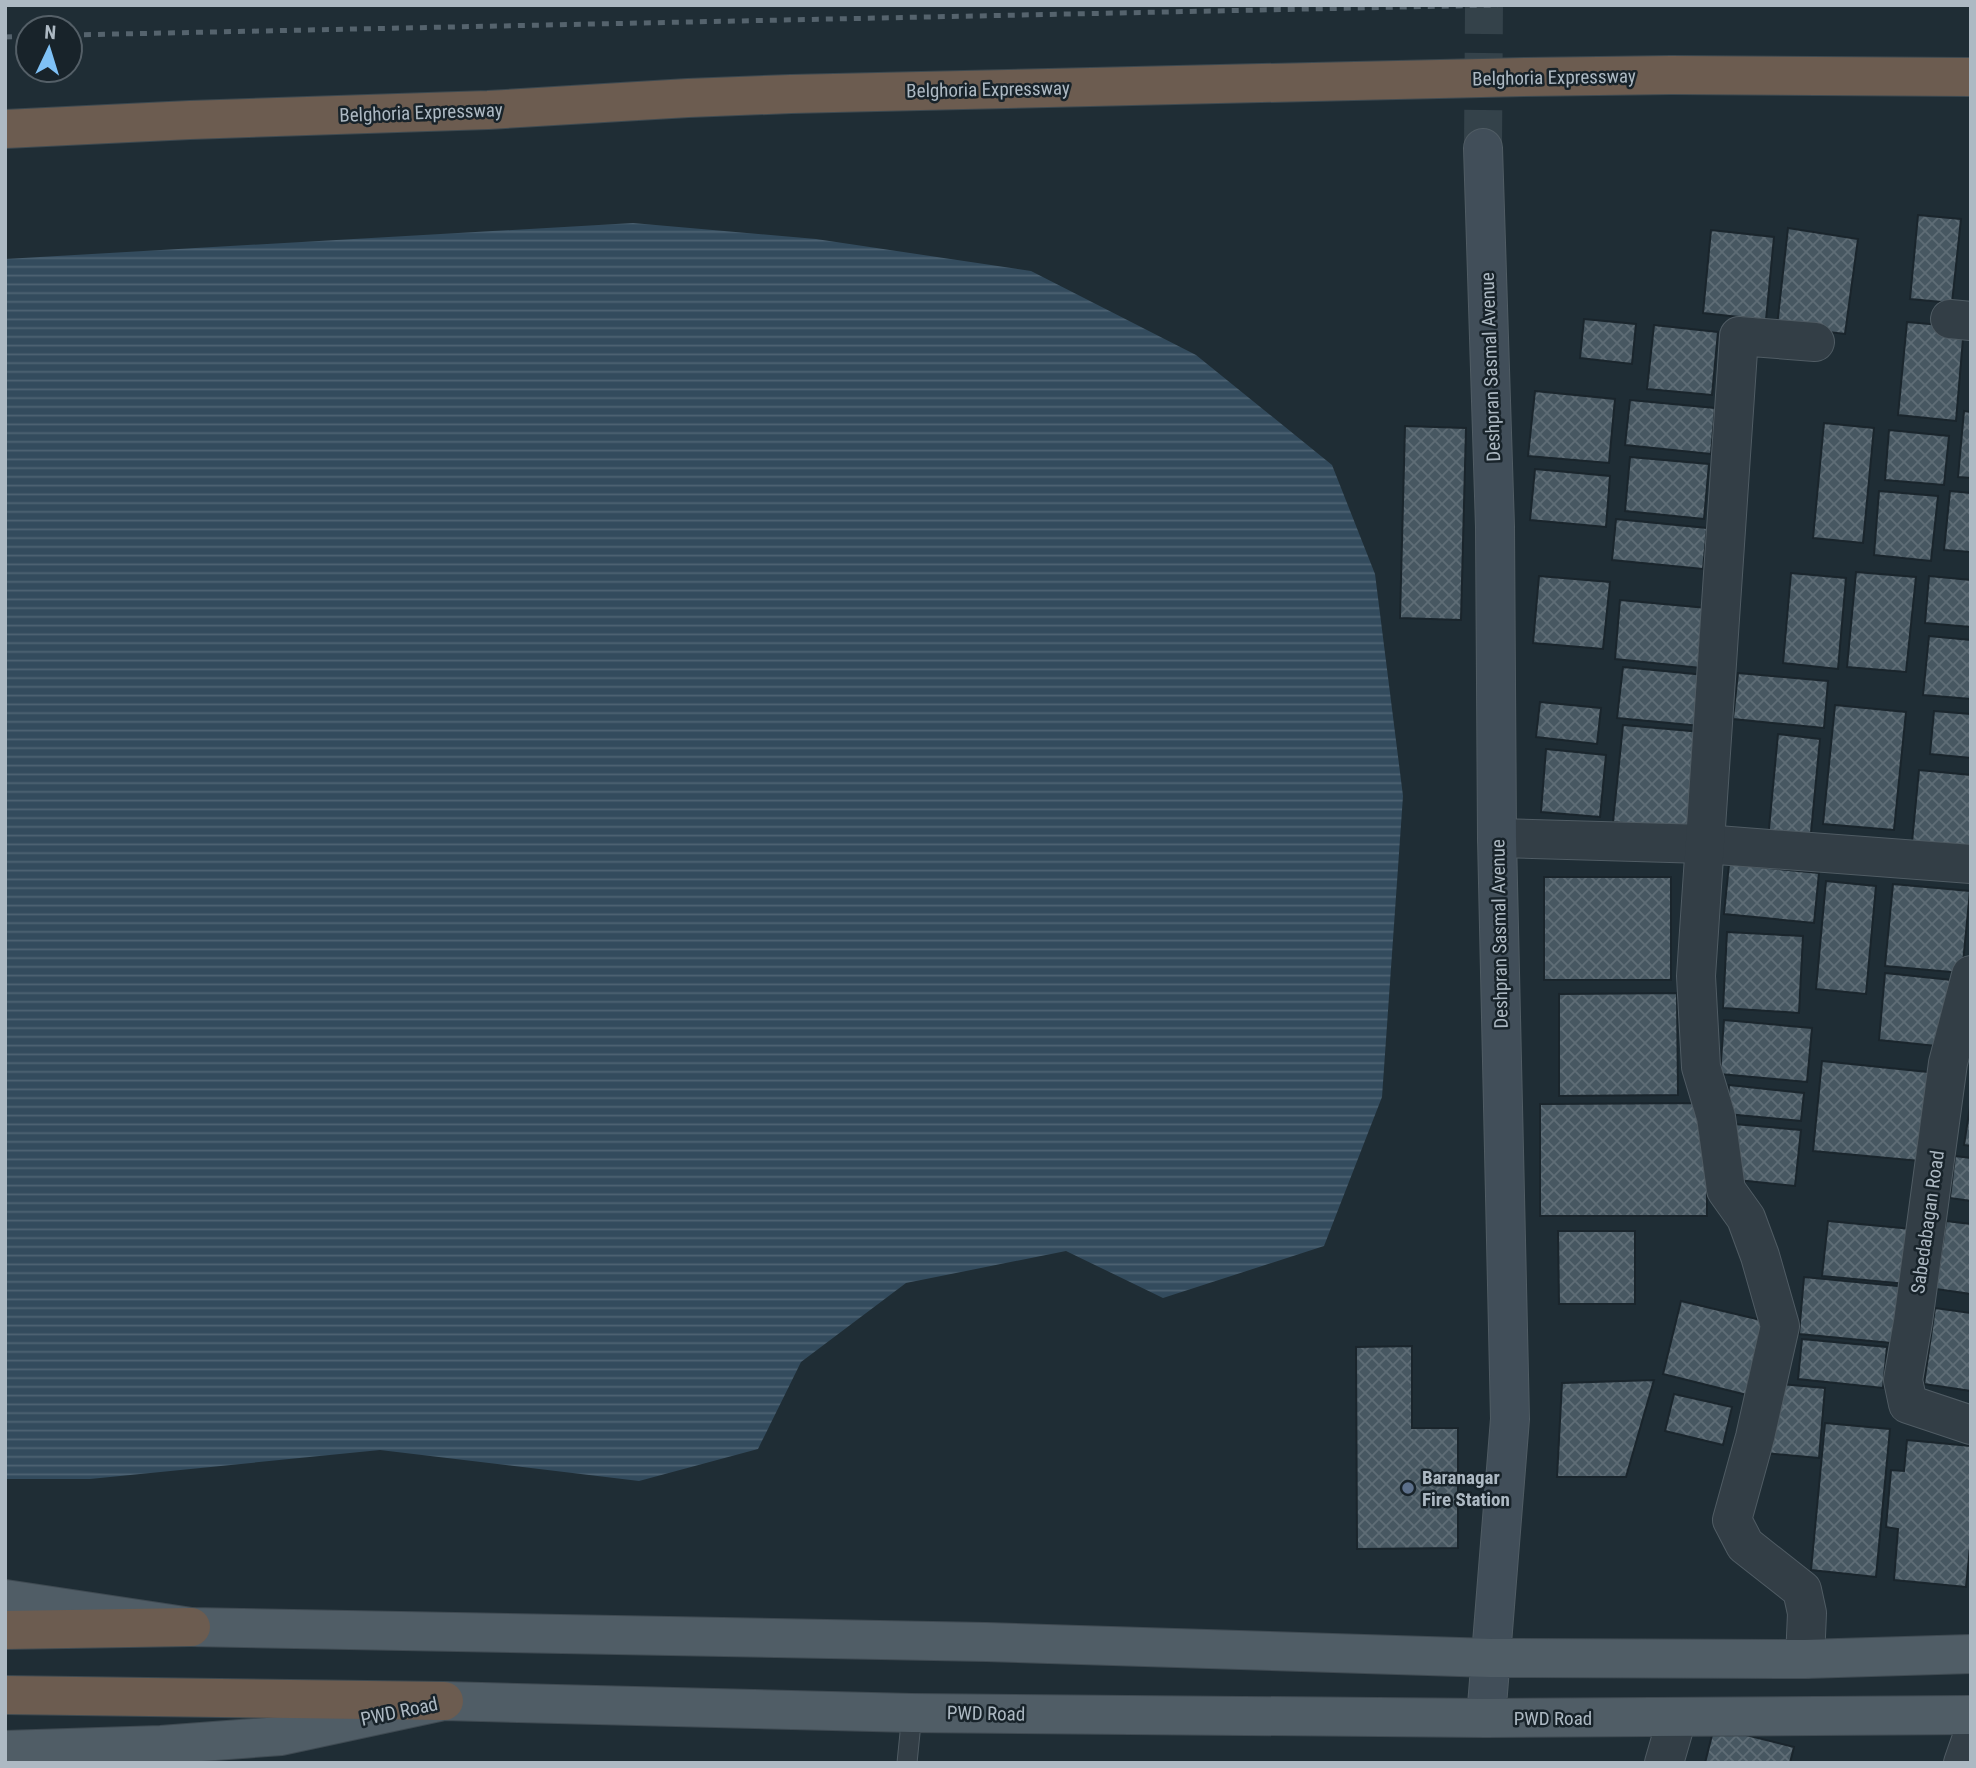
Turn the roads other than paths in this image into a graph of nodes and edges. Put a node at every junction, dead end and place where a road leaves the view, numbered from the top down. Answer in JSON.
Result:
{"nodes":[{"id":1,"x":1971,"y":77,"type":"edge"},
{"id":2,"x":5,"y":129,"type":"edge"},
{"id":3,"x":1483,"y":148,"type":"tunnel mouth"},
{"id":4,"x":1815,"y":342,"type":"dead end"},
{"id":5,"x":1497,"y":838,"type":"junction"},
{"id":6,"x":1704,"y":845,"type":"junction"},
{"id":7,"x":1971,"y":864,"type":"edge"},
{"id":8,"x":1971,"y":975,"type":"edge"},
{"id":9,"x":1971,"y":1426,"type":"edge"},
{"id":10,"x":5,"y":1599,"type":"edge"},
{"id":11,"x":191,"y":1627,"type":"junction"},
{"id":12,"x":5,"y":1630,"type":"edge"},
{"id":13,"x":1971,"y":1654,"type":"edge"},
{"id":14,"x":1491,"y":1658,"type":"junction"},
{"id":15,"x":1805,"y":1659,"type":"junction"},
{"id":16,"x":5,"y":1695,"type":"edge"},
{"id":17,"x":444,"y":1701,"type":"junction"},
{"id":18,"x":912,"y":1713,"type":"junction"},
{"id":19,"x":1971,"y":1715,"type":"edge"},
{"id":20,"x":1486,"y":1718,"type":"junction"},
{"id":21,"x":1677,"y":1718,"type":"junction"},
{"id":22,"x":1971,"y":1740,"type":"edge"},
{"id":23,"x":5,"y":1750,"type":"edge"},
{"id":24,"x":907,"y":1763,"type":"edge"},
{"id":25,"x":1664,"y":1763,"type":"edge"},
{"id":26,"x":1963,"y":1763,"type":"edge"}],
"edges":[{"from":1,"to":2,"type":"highway","name":"Belghoria Expressway"},
{"from":3,"to":5,"type":"street","name":"Deshpran Sasmal Avenue"},
{"from":4,"to":6,"type":"street"},
{"from":5,"to":6,"type":"street"},
{"from":5,"to":14,"type":"street","name":"Deshpran Sasmal Avenue"},
{"from":6,"to":7,"type":"street"},
{"from":6,"to":15,"type":"street"},
{"from":8,"to":9,"type":"street","name":"Sabedabagan Road"},
{"from":10,"to":11,"type":"main road"},
{"from":11,"to":12,"type":"highway"},
{"from":11,"to":14,"type":"main road"},
{"from":13,"to":15,"type":"main road"},
{"from":14,"to":15,"type":"main road"},
{"from":14,"to":20,"type":"street","name":"Deshpran Sasmal Avenue"},
{"from":16,"to":17,"type":"highway"},
{"from":17,"to":18,"type":"main road","name":"PWD Road"},
{"from":17,"to":23,"type":"main road","name":"PWD Road"},
{"from":18,"to":20,"type":"main road","name":"PWD Road"},
{"from":18,"to":24,"type":"lane"},
{"from":19,"to":21,"type":"main road","name":"PWD Road"},
{"from":20,"to":21,"type":"main road","name":"PWD Road"},
{"from":21,"to":25,"type":"street"},
{"from":22,"to":26,"type":"street"}]}
